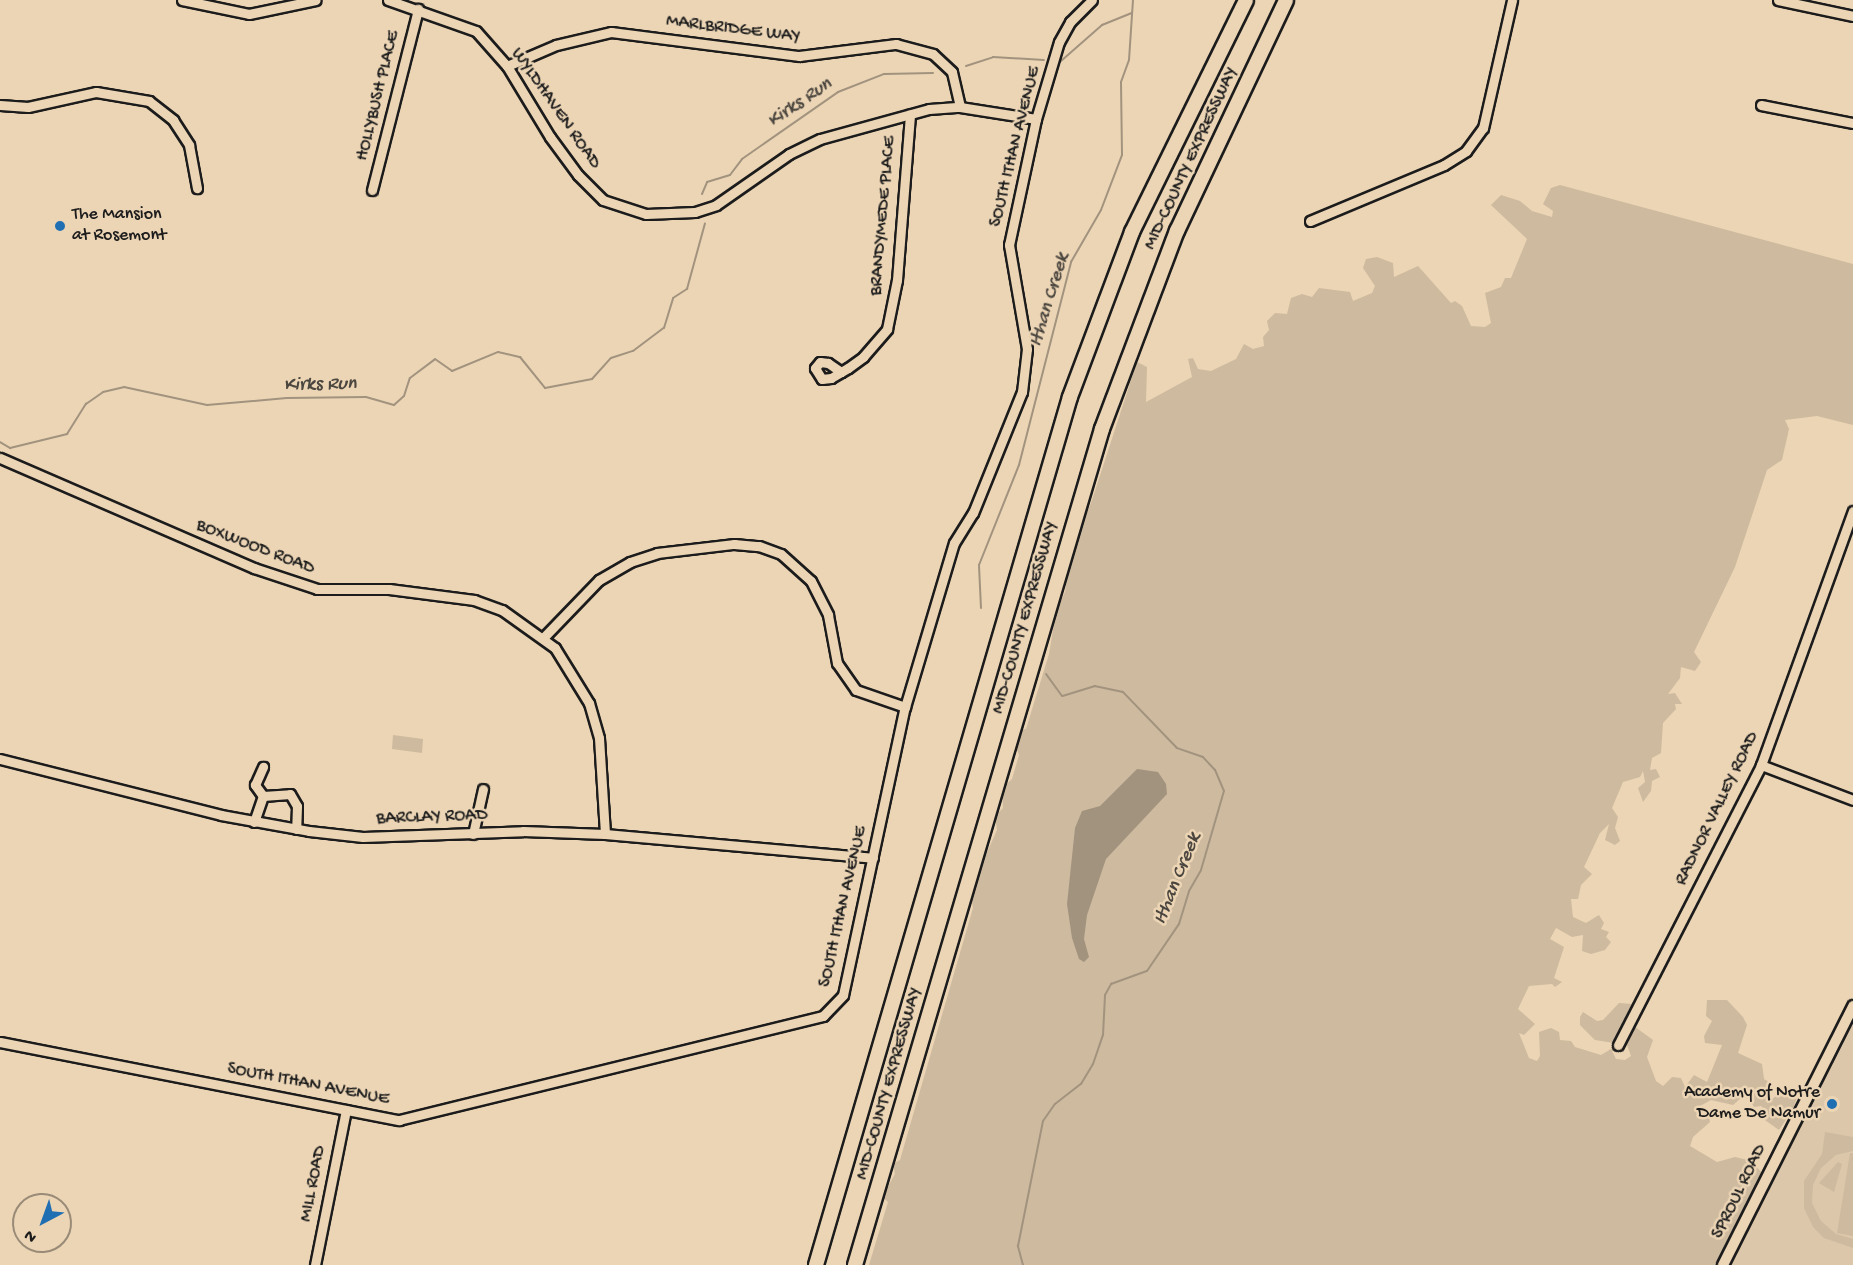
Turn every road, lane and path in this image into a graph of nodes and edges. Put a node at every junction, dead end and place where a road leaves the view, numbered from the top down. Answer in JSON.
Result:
{"nodes":[{"id":1,"x":182,"y":0,"type":"edge"},
{"id":2,"x":316,"y":0,"type":"edge"},
{"id":3,"x":388,"y":0,"type":"edge"},
{"id":4,"x":1092,"y":0,"type":"edge"},
{"id":5,"x":1246,"y":0,"type":"edge"},
{"id":6,"x":1286,"y":0,"type":"edge"},
{"id":7,"x":1512,"y":0,"type":"edge"},
{"id":8,"x":1778,"y":0,"type":"edge"},
{"id":9,"x":418,"y":9,"type":"junction"},
{"id":10,"x":1853,"y":15,"type":"edge"},
{"id":11,"x":507,"y":66,"type":"junction"},
{"id":12,"x":0,"y":105,"type":"edge"},
{"id":13,"x":1761,"y":105,"type":"dead end"},
{"id":14,"x":960,"y":107,"type":"junction"},
{"id":15,"x":910,"y":115,"type":"junction"},
{"id":16,"x":1036,"y":118,"type":"junction"},
{"id":17,"x":1853,"y":123,"type":"edge"},
{"id":18,"x":197,"y":188,"type":"dead end"},
{"id":19,"x":372,"y":190,"type":"dead end"},
{"id":20,"x":1310,"y":221,"type":"dead end"},
{"id":21,"x":841,"y":372,"type":"dead end"},
{"id":22,"x":0,"y":458,"type":"edge"},
{"id":23,"x":1853,"y":511,"type":"edge"},
{"id":24,"x":543,"y":638,"type":"junction"},
{"id":25,"x":905,"y":707,"type":"junction"},
{"id":26,"x":0,"y":759,"type":"edge"},
{"id":27,"x":1761,"y":765,"type":"junction"},
{"id":28,"x":263,"y":767,"type":"dead end"},
{"id":29,"x":483,"y":789,"type":"dead end"},
{"id":30,"x":263,"y":796,"type":"junction"},
{"id":31,"x":1853,"y":800,"type":"edge"},
{"id":32,"x":254,"y":822,"type":"junction"},
{"id":33,"x":296,"y":829,"type":"junction"},
{"id":34,"x":473,"y":834,"type":"junction"},
{"id":35,"x":605,"y":834,"type":"junction"},
{"id":36,"x":873,"y":858,"type":"junction"},
{"id":37,"x":1853,"y":1006,"type":"edge"},
{"id":38,"x":0,"y":1042,"type":"edge"},
{"id":39,"x":1618,"y":1045,"type":"dead end"},
{"id":40,"x":346,"y":1110,"type":"junction"},
{"id":41,"x":315,"y":1265,"type":"edge"},
{"id":42,"x":816,"y":1265,"type":"edge"},
{"id":43,"x":855,"y":1265,"type":"edge"},
{"id":44,"x":1723,"y":1265,"type":"edge"}],
"edges":[{"from":1,"to":2,"type":"street"},
{"from":3,"to":9,"type":"street","name":"WYLDHAVEN ROAD"},
{"from":4,"to":16,"type":"street","name":"SOUTH ITHAN AVENUE"},
{"from":5,"to":42,"type":"highway","name":"MID-COUNTY EXPRESSWAY"},
{"from":6,"to":43,"type":"highway","name":"MID-COUNTY EXPRESSWAY"},
{"from":7,"to":20,"type":"street"},
{"from":8,"to":10,"type":"street"},
{"from":9,"to":11,"type":"street","name":"WYLDHAVEN ROAD"},
{"from":9,"to":19,"type":"street","name":"HOLLYBUSH PLACE"},
{"from":11,"to":14,"type":"street","name":"MARLBRIDGE WAY"},
{"from":11,"to":15,"type":"street","name":"WYLDHAVEN ROAD"},
{"from":12,"to":18,"type":"street"},
{"from":13,"to":17,"type":"street"},
{"from":14,"to":15,"type":"street","name":"WYLDHAVEN ROAD"},
{"from":14,"to":16,"type":"street","name":"WYLDHAVEN ROAD"},
{"from":15,"to":21,"type":"street","name":"BRANDYMEDE PLACE"},
{"from":16,"to":25,"type":"street","name":"SOUTH ITHAN AVENUE"},
{"from":22,"to":24,"type":"street","name":"BOXWOOD ROAD"},
{"from":23,"to":27,"type":"street","name":"RADNOR VALLEY ROAD"},
{"from":24,"to":25,"type":"street"},
{"from":24,"to":35,"type":"street","name":"BOXWOOD ROAD"},
{"from":25,"to":36,"type":"street","name":"SOUTH ITHAN AVENUE"},
{"from":26,"to":32,"type":"street","name":"BARCLAY ROAD"},
{"from":27,"to":31,"type":"street"},
{"from":27,"to":39,"type":"street","name":"RADNOR VALLEY ROAD"},
{"from":28,"to":30,"type":"street"},
{"from":29,"to":34,"type":"street"},
{"from":30,"to":32,"type":"street"},
{"from":30,"to":33,"type":"street"},
{"from":32,"to":33,"type":"street","name":"BARCLAY ROAD"},
{"from":33,"to":34,"type":"street","name":"BARCLAY ROAD"},
{"from":34,"to":35,"type":"street","name":"BARCLAY ROAD"},
{"from":35,"to":36,"type":"street","name":"BARCLAY ROAD"},
{"from":36,"to":40,"type":"street","name":"SOUTH ITHAN AVENUE"},
{"from":37,"to":44,"type":"main road","name":"SPROUL ROAD"},
{"from":38,"to":40,"type":"street","name":"SOUTH ITHAN AVENUE"},
{"from":40,"to":41,"type":"street","name":"MILL ROAD"}]}
